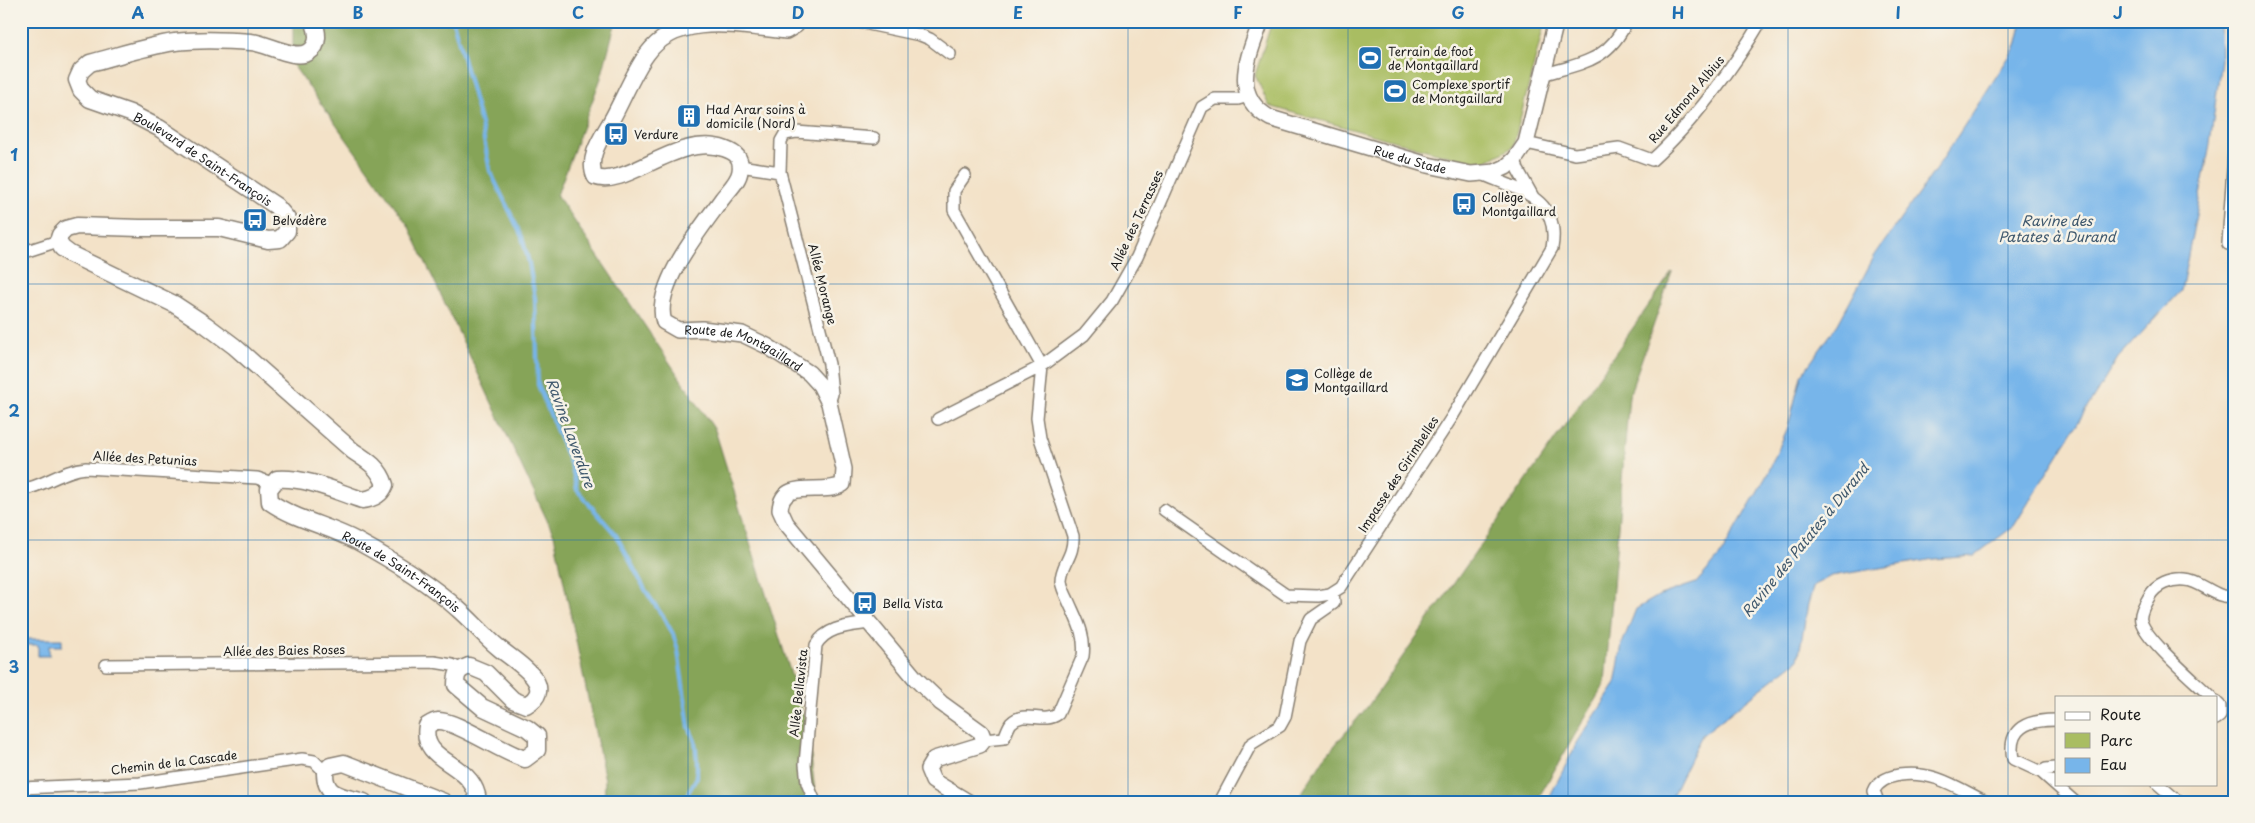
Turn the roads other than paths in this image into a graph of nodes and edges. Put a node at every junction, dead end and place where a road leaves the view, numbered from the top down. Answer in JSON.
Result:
{"nodes":[{"id":1,"x":313,"y":21,"type":"edge"},
{"id":2,"x":796,"y":21,"type":"edge"},
{"id":3,"x":854,"y":21,"type":"edge"},
{"id":4,"x":1261,"y":21,"type":"edge"},
{"id":5,"x":1556,"y":21,"type":"edge"},
{"id":6,"x":1628,"y":21,"type":"edge"},
{"id":7,"x":1761,"y":21,"type":"edge"},
{"id":8,"x":950,"y":54,"type":"dead end"},
{"id":9,"x":1542,"y":75,"type":"junction"},
{"id":10,"x":1249,"y":96,"type":"junction"},
{"id":11,"x":874,"y":138,"type":"dead end"},
{"id":12,"x":1526,"y":143,"type":"junction"},
{"id":13,"x":2234,"y":152,"type":"edge"},
{"id":14,"x":1516,"y":159,"type":"junction"},
{"id":15,"x":740,"y":166,"type":"junction"},
{"id":16,"x":780,"y":172,"type":"junction"},
{"id":17,"x":1482,"y":174,"type":"junction"},
{"id":18,"x":965,"y":175,"type":"dead end"},
{"id":19,"x":1533,"y":196,"type":"junction"},
{"id":20,"x":58,"y":241,"type":"junction"},
{"id":21,"x":2228,"y":244,"type":"dead end"},
{"id":22,"x":21,"y":253,"type":"edge"},
{"id":23,"x":1042,"y":366,"type":"junction"},
{"id":24,"x":829,"y":403,"type":"junction"},
{"id":25,"x":938,"y":419,"type":"dead end"},
{"id":26,"x":272,"y":483,"type":"junction"},
{"id":27,"x":21,"y":490,"type":"edge"},
{"id":28,"x":1164,"y":510,"type":"dead end"},
{"id":29,"x":1333,"y":592,"type":"junction"},
{"id":30,"x":2234,"y":596,"type":"edge"},
{"id":31,"x":869,"y":623,"type":"junction"},
{"id":32,"x":106,"y":665,"type":"dead end"},
{"id":33,"x":460,"y":669,"type":"junction"},
{"id":34,"x":2210,"y":696,"type":"edge"},
{"id":35,"x":2218,"y":704,"type":"edge"},
{"id":36,"x":2218,"y":718,"type":"edge"},
{"id":37,"x":2055,"y":720,"type":"edge"},
{"id":38,"x":984,"y":740,"type":"junction"},
{"id":39,"x":2055,"y":768,"type":"edge"},
{"id":40,"x":325,"y":772,"type":"junction"},
{"id":41,"x":2041,"y":772,"type":"junction"},
{"id":42,"x":2055,"y":784,"type":"edge"},
{"id":43,"x":2057,"y":786,"type":"edge"},
{"id":44,"x":2160,"y":786,"type":"edge"},
{"id":45,"x":21,"y":788,"type":"edge"},
{"id":46,"x":364,"y":802,"type":"edge"},
{"id":47,"x":444,"y":802,"type":"edge"},
{"id":48,"x":474,"y":802,"type":"edge"},
{"id":49,"x":815,"y":802,"type":"edge"},
{"id":50,"x":968,"y":802,"type":"edge"},
{"id":51,"x":1220,"y":802,"type":"edge"},
{"id":52,"x":1878,"y":802,"type":"edge"},
{"id":53,"x":1986,"y":802,"type":"edge"},
{"id":54,"x":2075,"y":802,"type":"edge"},
{"id":55,"x":2179,"y":802,"type":"edge"}],
"edges":[{"from":1,"to":20,"type":"main road","name":"Boulevard de Saint-François"},
{"from":2,"to":15,"type":"street"},
{"from":3,"to":8,"type":"street"},
{"from":4,"to":10,"type":"street","name":"Rue du Stade"},
{"from":5,"to":9,"type":"street","name":"Rue du Stade"},
{"from":6,"to":9,"type":"street"},
{"from":7,"to":12,"type":"street","name":"Rue Edmond Albius"},
{"from":9,"to":12,"type":"street","name":"Rue du Stade"},
{"from":10,"to":17,"type":"street","name":"Rue du Stade"},
{"from":10,"to":23,"type":"street","name":"Allée des Terrasses"},
{"from":11,"to":16,"type":"street","name":"Allée Morange"},
{"from":12,"to":14,"type":"street","name":"Rue du Stade"},
{"from":13,"to":21,"type":"street"},
{"from":14,"to":17,"type":"street","name":"Rue du Stade"},
{"from":14,"to":19,"type":"street","name":"Impasse des Girimbelles"},
{"from":15,"to":16,"type":"street"},
{"from":15,"to":24,"type":"street","name":"Route de Montgaillard"},
{"from":16,"to":24,"type":"street","name":"Allée Morange"},
{"from":17,"to":19,"type":"street","name":"Impasse des Girimbelles"},
{"from":18,"to":23,"type":"street"},
{"from":19,"to":29,"type":"street","name":"Impasse des Girimbelles"},
{"from":20,"to":22,"type":"street"},
{"from":20,"to":26,"type":"main road"},
{"from":23,"to":25,"type":"street","name":"Allée des Terrasses"},
{"from":23,"to":38,"type":"street"},
{"from":24,"to":31,"type":"street","name":"Route de Montgaillard"},
{"from":26,"to":27,"type":"street","name":"Allée des Petunias"},
{"from":26,"to":33,"type":"main road","name":"Route de Saint-François"},
{"from":28,"to":29,"type":"street"},
{"from":29,"to":51,"type":"street","name":"Impasse des Girimbelles"},
{"from":30,"to":34,"type":"street"},
{"from":31,"to":38,"type":"street","name":"Route de Montgaillard"},
{"from":31,"to":49,"type":"street","name":"Allée Bellavista"},
{"from":32,"to":33,"type":"street","name":"Allée des Baies Roses"},
{"from":33,"to":48,"type":"main road"},
{"from":35,"to":36,"type":"street"},
{"from":37,"to":41,"type":"street"},
{"from":38,"to":50,"type":"street"},
{"from":39,"to":41,"type":"street"},
{"from":40,"to":45,"type":"street","name":"Chemin de la Cascade"},
{"from":40,"to":46,"type":"main road"},
{"from":40,"to":47,"type":"main road"},
{"from":41,"to":42,"type":"street"},
{"from":43,"to":54,"type":"street"},
{"from":44,"to":55,"type":"street"},
{"from":52,"to":53,"type":"street"}]}
